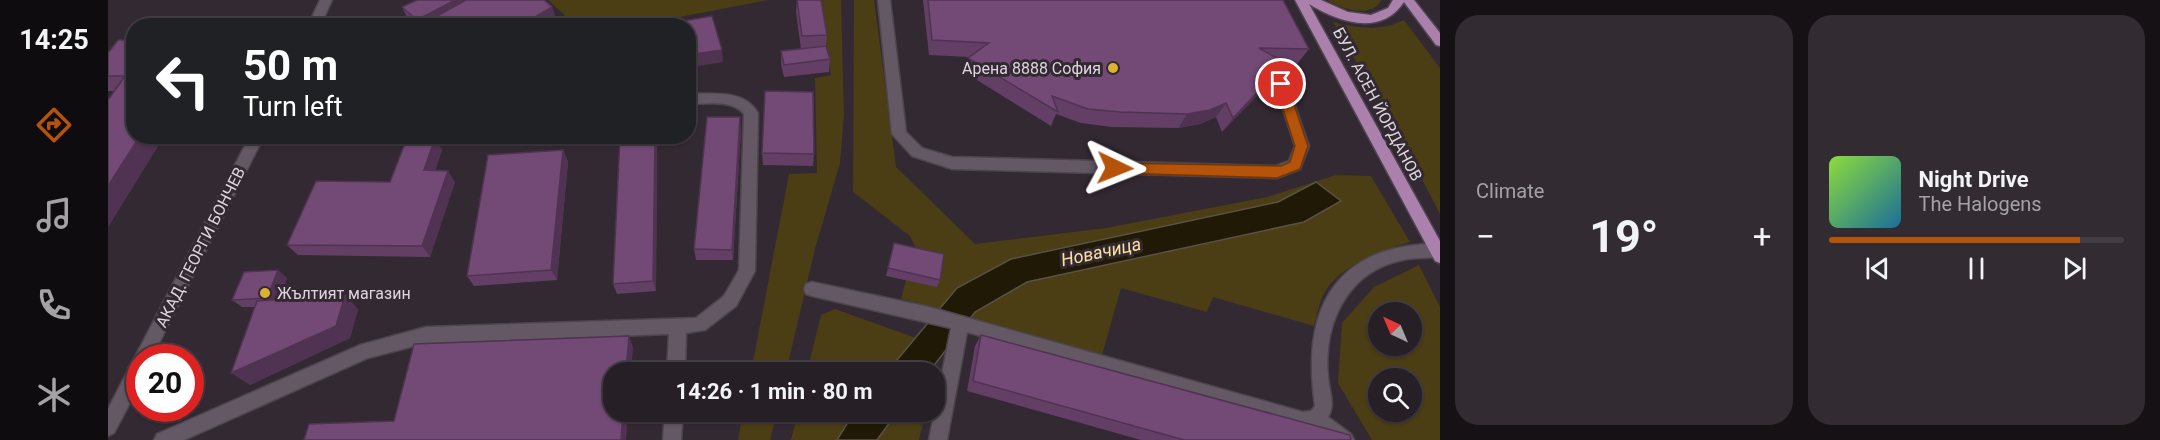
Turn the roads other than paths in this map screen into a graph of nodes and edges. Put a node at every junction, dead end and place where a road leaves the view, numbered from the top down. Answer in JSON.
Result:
{"nodes":[{"id":1,"x":326,"y":0,"type":"edge"},
{"id":2,"x":884,"y":0,"type":"edge"},
{"id":3,"x":1301,"y":0,"type":"edge"},
{"id":4,"x":1312,"y":0,"type":"edge"},
{"id":5,"x":1399,"y":0,"type":"edge"},
{"id":6,"x":1408,"y":0,"type":"edge"},
{"id":7,"x":318,"y":18,"type":"edge"},
{"id":8,"x":1440,"y":42,"type":"edge"},
{"id":9,"x":1274,"y":63,"type":"edge"},
{"id":10,"x":696,"y":99,"type":"edge"},
{"id":11,"x":253,"y":144,"type":"edge"},
{"id":12,"x":1439,"y":253,"type":"edge"},
{"id":13,"x":812,"y":289,"type":"dead end"},
{"id":14,"x":958,"y":323,"type":"junction"},
{"id":15,"x":678,"y":326,"type":"junction"},
{"id":16,"x":150,"y":344,"type":"edge"},
{"id":17,"x":676,"y":362,"type":"edge"},
{"id":18,"x":126,"y":392,"type":"edge"},
{"id":19,"x":1316,"y":419,"type":"junction"},
{"id":20,"x":673,"y":422,"type":"edge"},
{"id":21,"x":108,"y":427,"type":"edge"},
{"id":22,"x":163,"y":440,"type":"edge"},
{"id":23,"x":672,"y":440,"type":"edge"},
{"id":24,"x":938,"y":440,"type":"edge"},
{"id":25,"x":1344,"y":440,"type":"edge"}],
"edges":[{"from":1,"to":7,"type":"street"},
{"from":2,"to":9,"type":"street"},
{"from":3,"to":12,"type":"main road","name":"БУЛ. АСЕН ЙОРДАНОВ"},
{"from":4,"to":5,"type":"main road"},
{"from":6,"to":8,"type":"main road"},
{"from":10,"to":15,"type":"street"},
{"from":11,"to":16,"type":"street","name":"АКАД. ГЕОРГИ БОНЧЕВ"},
{"from":12,"to":19,"type":"street"},
{"from":13,"to":14,"type":"street"},
{"from":14,"to":19,"type":"street"},
{"from":14,"to":24,"type":"street"},
{"from":15,"to":17,"type":"street"},
{"from":15,"to":22,"type":"street"},
{"from":18,"to":21,"type":"street"},
{"from":19,"to":25,"type":"street"},
{"from":20,"to":23,"type":"street"}]}
